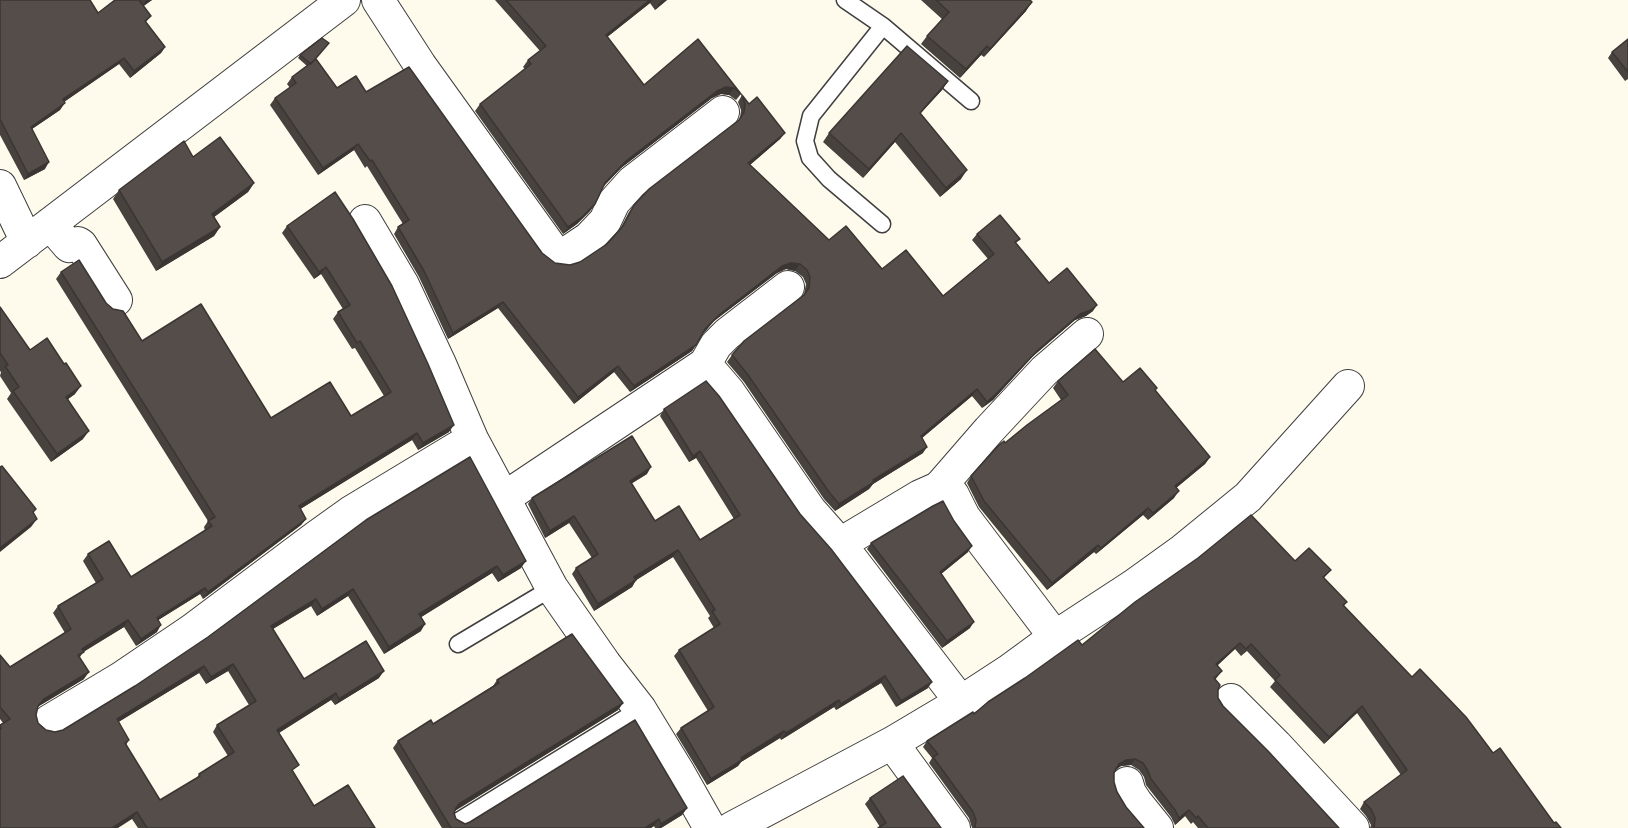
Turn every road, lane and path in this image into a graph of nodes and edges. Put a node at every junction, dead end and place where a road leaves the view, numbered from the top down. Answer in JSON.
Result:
{"nodes":[{"id":1,"x":344,"y":0,"type":"edge"},
{"id":2,"x":378,"y":0,"type":"edge"},
{"id":3,"x":845,"y":0,"type":"edge"},
{"id":4,"x":883,"y":26,"type":"junction"},
{"id":5,"x":971,"y":101,"type":"dead end"},
{"id":6,"x":723,"y":112,"type":"dead end"},
{"id":7,"x":0,"y":186,"type":"edge"},
{"id":8,"x":364,"y":221,"type":"dead end"},
{"id":9,"x":882,"y":224,"type":"dead end"},
{"id":10,"x":38,"y":233,"type":"junction"},
{"id":11,"x":0,"y":262,"type":"edge"},
{"id":12,"x":788,"y":287,"type":"dead end"},
{"id":13,"x":116,"y":300,"type":"dead end"},
{"id":14,"x":1087,"y":334,"type":"dead end"},
{"id":15,"x":705,"y":364,"type":"junction"},
{"id":16,"x":1348,"y":386,"type":"dead end"},
{"id":17,"x":472,"y":439,"type":"junction"},
{"id":18,"x":943,"y":483,"type":"junction"},
{"id":19,"x":504,"y":498,"type":"junction"},
{"id":20,"x":840,"y":544,"type":"junction"},
{"id":21,"x":552,"y":588,"type":"junction"},
{"id":22,"x":1055,"y":637,"type":"junction"},
{"id":23,"x":458,"y":644,"type":"dead end"},
{"id":24,"x":1231,"y":700,"type":"dead end"},
{"id":25,"x":961,"y":702,"type":"junction"},
{"id":26,"x":640,"y":710,"type":"junction"},
{"id":27,"x":48,"y":721,"type":"dead end"},
{"id":28,"x":892,"y":743,"type":"junction"},
{"id":29,"x":1127,"y":783,"type":"dead end"},
{"id":30,"x":460,"y":820,"type":"edge"},
{"id":31,"x":730,"y":827,"type":"edge"},
{"id":32,"x":954,"y":828,"type":"edge"},
{"id":33,"x":1156,"y":828,"type":"edge"},
{"id":34,"x":1353,"y":828,"type":"edge"}],
"edges":[{"from":1,"to":10,"type":"street"},
{"from":2,"to":6,"type":"street"},
{"from":3,"to":4,"type":"lane"},
{"from":4,"to":5,"type":"lane"},
{"from":4,"to":9,"type":"lane"},
{"from":7,"to":10,"type":"street"},
{"from":8,"to":17,"type":"street"},
{"from":10,"to":11,"type":"street"},
{"from":10,"to":13,"type":"street"},
{"from":12,"to":15,"type":"street"},
{"from":14,"to":18,"type":"street"},
{"from":15,"to":19,"type":"street"},
{"from":15,"to":20,"type":"street"},
{"from":16,"to":22,"type":"street"},
{"from":17,"to":19,"type":"street"},
{"from":17,"to":27,"type":"street"},
{"from":18,"to":20,"type":"street"},
{"from":18,"to":22,"type":"street"},
{"from":19,"to":21,"type":"street"},
{"from":20,"to":25,"type":"street"},
{"from":21,"to":23,"type":"lane"},
{"from":21,"to":26,"type":"street"},
{"from":22,"to":25,"type":"street"},
{"from":24,"to":34,"type":"street"},
{"from":25,"to":28,"type":"street"},
{"from":26,"to":30,"type":"lane"},
{"from":26,"to":31,"type":"street"},
{"from":28,"to":31,"type":"street"},
{"from":28,"to":32,"type":"street"},
{"from":29,"to":33,"type":"street"}]}
